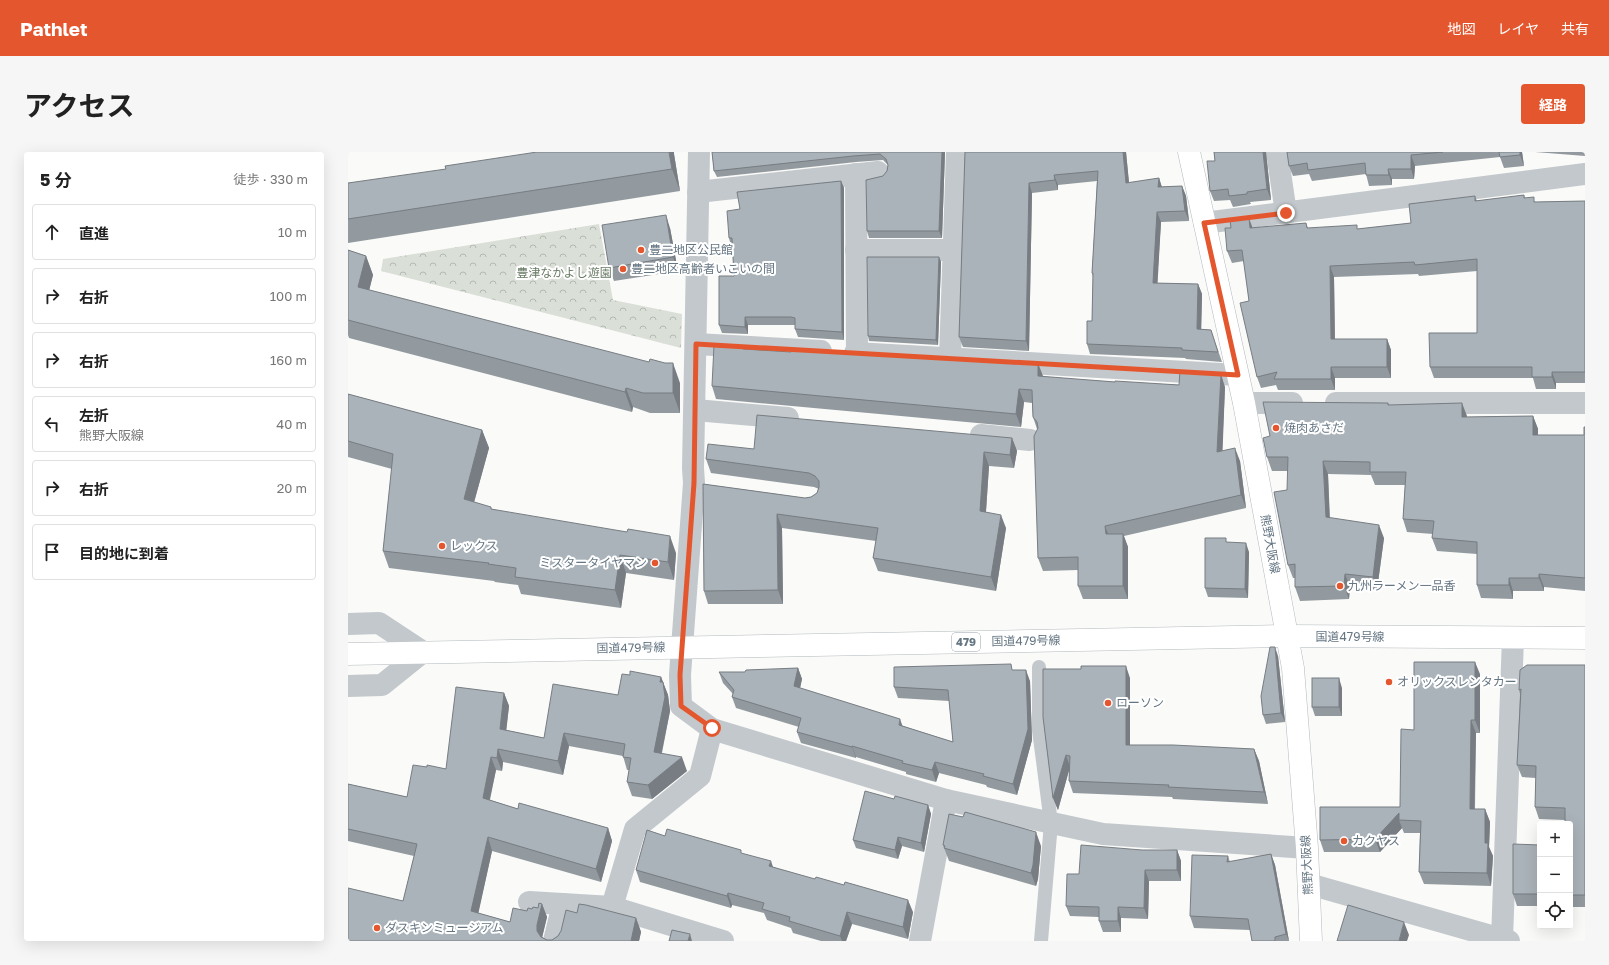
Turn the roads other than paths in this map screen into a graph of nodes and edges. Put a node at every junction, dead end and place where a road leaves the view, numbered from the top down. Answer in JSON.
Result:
{"nodes":[{"id":1,"x":698,"y":152,"type":"edge"},
{"id":2,"x":957,"y":152,"type":"edge"},
{"id":3,"x":1189,"y":152,"type":"edge"},
{"id":4,"x":1277,"y":152,"type":"edge"},
{"id":5,"x":878,"y":172,"type":"dead end"},
{"id":6,"x":856,"y":174,"type":"junction"},
{"id":7,"x":1585,"y":174,"type":"edge"},
{"id":8,"x":698,"y":192,"type":"junction"},
{"id":9,"x":1286,"y":213,"type":"junction"},
{"id":10,"x":1204,"y":223,"type":"junction"},
{"id":11,"x":856,"y":250,"type":"junction"},
{"id":12,"x":954,"y":250,"type":"junction"},
{"id":13,"x":696,"y":344,"type":"junction"},
{"id":14,"x":857,"y":353,"type":"junction"},
{"id":15,"x":950,"y":358,"type":"junction"},
{"id":16,"x":1238,"y":375,"type":"junction"},
{"id":17,"x":1244,"y":403,"type":"junction"},
{"id":18,"x":1585,"y":403,"type":"edge"},
{"id":19,"x":695,"y":410,"type":"junction"},
{"id":20,"x":807,"y":420,"type":"edge"},
{"id":21,"x":958,"y":433,"type":"edge"},
{"id":22,"x":1030,"y":440,"type":"dead end"},
{"id":23,"x":348,"y":624,"type":"edge"},
{"id":24,"x":1287,"y":636,"type":"junction"},
{"id":25,"x":1513,"y":638,"type":"junction"},
{"id":26,"x":1585,"y":638,"type":"edge"},
{"id":27,"x":683,"y":647,"type":"junction"},
{"id":28,"x":423,"y":652,"type":"junction"},
{"id":29,"x":348,"y":654,"type":"edge"},
{"id":30,"x":1039,"y":667,"type":"dead end"},
{"id":31,"x":348,"y":686,"type":"edge"},
{"id":32,"x":712,"y":728,"type":"junction"},
{"id":33,"x":946,"y":800,"type":"junction"},
{"id":34,"x":1051,"y":822,"type":"junction"},
{"id":35,"x":1307,"y":848,"type":"junction"},
{"id":36,"x":1309,"y":884,"type":"junction"},
{"id":37,"x":529,"y":902,"type":"dead end"},
{"id":38,"x":563,"y":904,"type":"junction"},
{"id":39,"x":612,"y":907,"type":"junction"},
{"id":40,"x":716,"y":940,"type":"edge"},
{"id":41,"x":1506,"y":940,"type":"edge"},
{"id":42,"x":554,"y":941,"type":"edge"},
{"id":43,"x":920,"y":941,"type":"edge"},
{"id":44,"x":1041,"y":941,"type":"edge"},
{"id":45,"x":1310,"y":941,"type":"edge"}],
"edges":[{"from":1,"to":8,"type":"street"},
{"from":2,"to":12,"type":"street"},
{"from":3,"to":10,"type":"main road","name":"熊野大阪線"},
{"from":4,"to":9,"type":"street"},
{"from":5,"to":6,"type":"street"},
{"from":6,"to":8,"type":"street"},
{"from":6,"to":11,"type":"street"},
{"from":7,"to":9,"type":"street"},
{"from":8,"to":13,"type":"street"},
{"from":9,"to":10,"type":"street"},
{"from":10,"to":16,"type":"main road","name":"熊野大阪線"},
{"from":11,"to":12,"type":"street"},
{"from":11,"to":14,"type":"street"},
{"from":12,"to":15,"type":"street"},
{"from":13,"to":14,"type":"street"},
{"from":13,"to":19,"type":"street"},
{"from":14,"to":15,"type":"street"},
{"from":15,"to":16,"type":"street"},
{"from":16,"to":17,"type":"main road","name":"熊野大阪線"},
{"from":17,"to":18,"type":"street"},
{"from":17,"to":24,"type":"main road","name":"熊野大阪線"},
{"from":19,"to":20,"type":"street"},
{"from":19,"to":27,"type":"street"},
{"from":21,"to":22,"type":"street"},
{"from":23,"to":28,"type":"street"},
{"from":24,"to":25,"type":"main road","name":"国道479号線","number":"479"},
{"from":24,"to":27,"type":"main road","name":"国道479号線","number":"479"},
{"from":24,"to":35,"type":"main road","name":"熊野大阪線"},
{"from":25,"to":26,"type":"main road","name":"国道479号線","number":"479"},
{"from":25,"to":41,"type":"street"},
{"from":27,"to":28,"type":"main road","name":"国道479号線","number":"479"},
{"from":27,"to":32,"type":"street"},
{"from":28,"to":29,"type":"main road","name":"国道479号線","number":"479"},
{"from":28,"to":31,"type":"street"},
{"from":30,"to":34,"type":"lane"},
{"from":32,"to":33,"type":"street"},
{"from":32,"to":39,"type":"street"},
{"from":33,"to":34,"type":"street"},
{"from":33,"to":43,"type":"street"},
{"from":34,"to":35,"type":"street"},
{"from":34,"to":44,"type":"lane"},
{"from":35,"to":36,"type":"main road","name":"熊野大阪線"},
{"from":36,"to":41,"type":"street"},
{"from":36,"to":45,"type":"main road","name":"熊野大阪線"},
{"from":37,"to":38,"type":"street"},
{"from":38,"to":39,"type":"street"},
{"from":38,"to":42,"type":"street"},
{"from":39,"to":40,"type":"street"}]}
